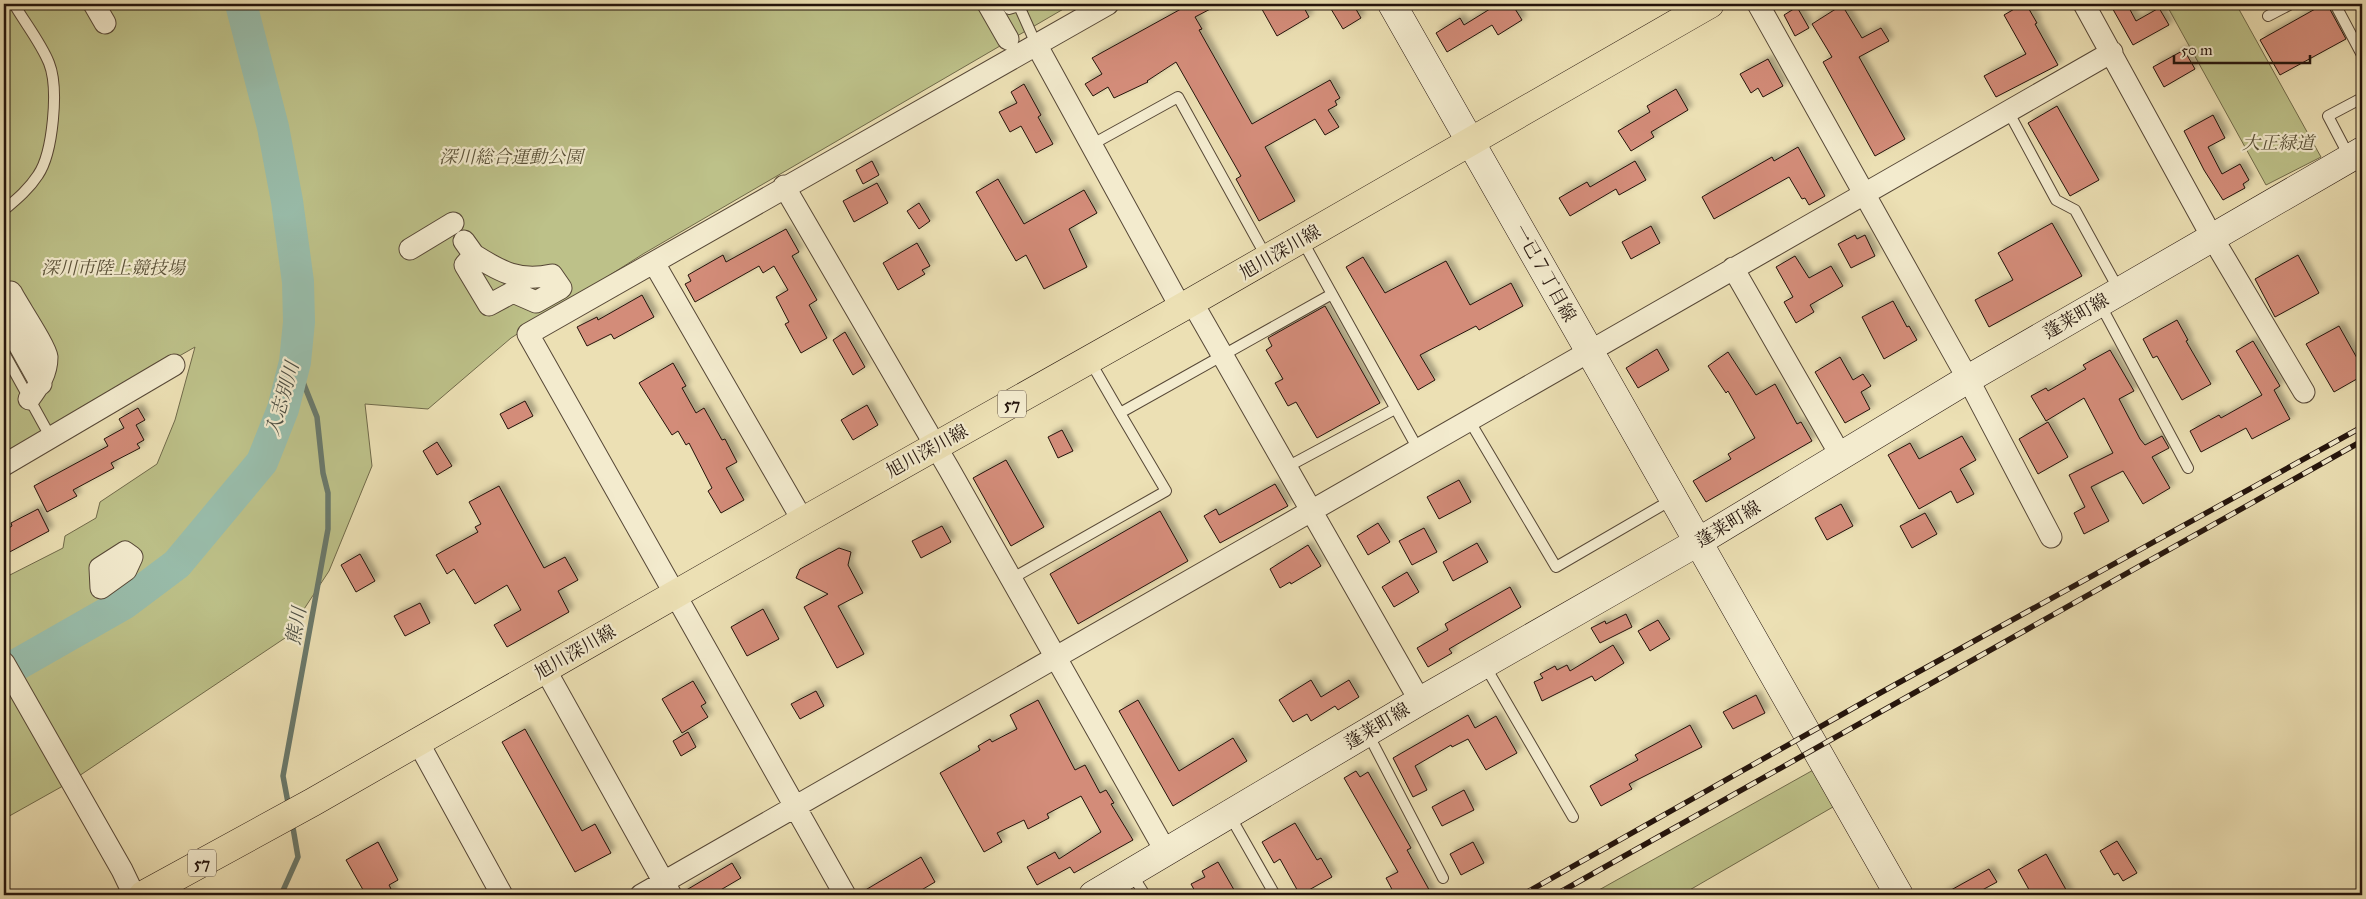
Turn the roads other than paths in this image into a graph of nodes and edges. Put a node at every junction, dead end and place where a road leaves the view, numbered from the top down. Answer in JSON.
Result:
{"nodes":[{"id":1,"x":14,"y":4,"type":"edge"},
{"id":2,"x":94,"y":4,"type":"edge"},
{"id":3,"x":988,"y":4,"type":"edge"},
{"id":4,"x":1006,"y":4,"type":"edge"},
{"id":5,"x":1108,"y":4,"type":"edge"},
{"id":6,"x":1392,"y":4,"type":"edge"},
{"id":7,"x":1710,"y":4,"type":"edge"},
{"id":8,"x":1758,"y":4,"type":"edge"},
{"id":9,"x":2084,"y":4,"type":"edge"},
{"id":10,"x":2291,"y":4,"type":"edge"},
{"id":11,"x":2335,"y":4,"type":"edge"},
{"id":12,"x":1020,"y":5,"type":"edge"},
{"id":13,"x":110,"y":16,"type":"edge"},
{"id":14,"x":2268,"y":16,"type":"dead end"},
{"id":15,"x":1008,"y":39,"type":"dead end"},
{"id":16,"x":1036,"y":44,"type":"junction"},
{"id":17,"x":2112,"y":52,"type":"junction"},
{"id":18,"x":2362,"y":55,"type":"edge"},
{"id":19,"x":2362,"y":98,"type":"edge"},
{"id":20,"x":2008,"y":111,"type":"junction"},
{"id":21,"x":1471,"y":142,"type":"junction"},
{"id":22,"x":1092,"y":145,"type":"junction"},
{"id":23,"x":2356,"y":155,"type":"edge"},
{"id":24,"x":784,"y":186,"type":"junction"},
{"id":25,"x":1864,"y":193,"type":"junction"},
{"id":26,"x":4,"y":210,"type":"edge"},
{"id":27,"x":2212,"y":237,"type":"junction"},
{"id":28,"x":464,"y":239,"type":"dead end"},
{"id":29,"x":1301,"y":239,"type":"junction"},
{"id":30,"x":410,"y":249,"type":"dead end"},
{"id":31,"x":1267,"y":259,"type":"junction"},
{"id":32,"x":654,"y":263,"type":"junction"},
{"id":33,"x":1733,"y":268,"type":"junction"},
{"id":34,"x":1332,"y":294,"type":"junction"},
{"id":35,"x":4,"y":295,"type":"edge"},
{"id":36,"x":2110,"y":297,"type":"junction"},
{"id":37,"x":1187,"y":305,"type":"junction"},
{"id":38,"x":4,"y":318,"type":"edge"},
{"id":39,"x":1589,"y":351,"type":"junction"},
{"id":40,"x":4,"y":353,"type":"edge"},
{"id":41,"x":1223,"y":355,"type":"junction"},
{"id":42,"x":1090,"y":360,"type":"junction"},
{"id":43,"x":174,"y":365,"type":"dead end"},
{"id":44,"x":1968,"y":379,"type":"junction"},
{"id":45,"x":35,"y":391,"type":"junction"},
{"id":46,"x":2304,"y":392,"type":"dead end"},
{"id":47,"x":1395,"y":409,"type":"junction"},
{"id":48,"x":1120,"y":413,"type":"junction"},
{"id":49,"x":1469,"y":420,"type":"junction"},
{"id":50,"x":51,"y":438,"type":"junction"},
{"id":51,"x":936,"y":446,"type":"junction"},
{"id":52,"x":1418,"y":450,"type":"junction"},
{"id":53,"x":1841,"y":456,"type":"junction"},
{"id":54,"x":4,"y":466,"type":"edge"},
{"id":55,"x":1287,"y":466,"type":"junction"},
{"id":56,"x":2188,"y":468,"type":"dead end"},
{"id":57,"x":1673,"y":499,"type":"junction"},
{"id":58,"x":1312,"y":510,"type":"junction"},
{"id":59,"x":803,"y":521,"type":"junction"},
{"id":60,"x":2051,"y":537,"type":"dead end"},
{"id":61,"x":1698,"y":542,"type":"junction"},
{"id":62,"x":1011,"y":579,"type":"junction"},
{"id":63,"x":676,"y":595,"type":"junction"},
{"id":64,"x":1055,"y":657,"type":"junction"},
{"id":65,"x":4,"y":663,"type":"edge"},
{"id":66,"x":1484,"y":664,"type":"junction"},
{"id":67,"x":545,"y":669,"type":"junction"},
{"id":68,"x":1420,"y":701,"type":"junction"},
{"id":69,"x":1367,"y":732,"type":"junction"},
{"id":70,"x":418,"y":742,"type":"junction"},
{"id":71,"x":795,"y":807,"type":"junction"},
{"id":72,"x":1229,"y":815,"type":"junction"},
{"id":73,"x":1573,"y":817,"type":"dead end"},
{"id":74,"x":1166,"y":852,"type":"junction"},
{"id":75,"x":1443,"y":878,"type":"dead end"},
{"id":76,"x":1138,"y":884,"type":"edge"},
{"id":77,"x":668,"y":889,"type":"edge"},
{"id":78,"x":134,"y":895,"type":"edge"},
{"id":79,"x":143,"y":895,"type":"edge"},
{"id":80,"x":502,"y":895,"type":"edge"},
{"id":81,"x":641,"y":895,"type":"edge"},
{"id":82,"x":845,"y":895,"type":"edge"},
{"id":83,"x":1093,"y":895,"type":"edge"},
{"id":84,"x":1275,"y":895,"type":"edge"},
{"id":85,"x":1900,"y":895,"type":"edge"}],
"edges":[{"from":1,"to":26,"type":"lane"},
{"from":2,"to":13,"type":"street"},
{"from":3,"to":15,"type":"street"},
{"from":4,"to":12,"type":"lane"},
{"from":5,"to":16,"type":"street"},
{"from":6,"to":21,"type":"street","name":"一已７丁目線"},
{"from":7,"to":21,"type":"main road","name":"旭川深川線","number":"57"},
{"from":8,"to":25,"type":"street"},
{"from":9,"to":17,"type":"street"},
{"from":10,"to":14,"type":"lane"},
{"from":11,"to":18,"type":"lane"},
{"from":12,"to":16,"type":"lane"},
{"from":16,"to":22,"type":"street"},
{"from":16,"to":24,"type":"street"},
{"from":17,"to":20,"type":"street"},
{"from":17,"to":27,"type":"street"},
{"from":19,"to":23,"type":"lane"},
{"from":20,"to":25,"type":"street"},
{"from":20,"to":36,"type":"lane"},
{"from":21,"to":29,"type":"main road","name":"旭川深川線","number":"57"},
{"from":21,"to":39,"type":"street","name":"一已７丁目線"},
{"from":22,"to":31,"type":"lane"},
{"from":22,"to":37,"type":"street"},
{"from":23,"to":27,"type":"street","name":"蓬莱町線"},
{"from":24,"to":32,"type":"street"},
{"from":24,"to":51,"type":"street"},
{"from":25,"to":33,"type":"street"},
{"from":25,"to":44,"type":"street"},
{"from":27,"to":36,"type":"street","name":"蓬莱町線"},
{"from":27,"to":46,"type":"street"},
{"from":28,"to":30,"type":"street"},
{"from":29,"to":31,"type":"main road","name":"旭川深川線","number":"57"},
{"from":29,"to":34,"type":"lane"},
{"from":31,"to":37,"type":"main road","name":"旭川深川線","number":"57"},
{"from":32,"to":59,"type":"street"},
{"from":32,"to":63,"type":"street"},
{"from":33,"to":39,"type":"street"},
{"from":33,"to":53,"type":"street"},
{"from":34,"to":41,"type":"lane"},
{"from":34,"to":47,"type":"lane"},
{"from":35,"to":45,"type":"street"},
{"from":36,"to":44,"type":"street","name":"蓬莱町線"},
{"from":36,"to":56,"type":"lane"},
{"from":37,"to":41,"type":"street"},
{"from":37,"to":42,"type":"main road","name":"旭川深川線","number":"57"},
{"from":38,"to":45,"type":"street"},
{"from":39,"to":49,"type":"street"},
{"from":39,"to":57,"type":"street","name":"一已７丁目線"},
{"from":40,"to":45,"type":"lane"},
{"from":41,"to":48,"type":"lane"},
{"from":41,"to":55,"type":"street"},
{"from":42,"to":48,"type":"lane"},
{"from":42,"to":51,"type":"main road","name":"旭川深川線","number":"57"},
{"from":43,"to":50,"type":"street"},
{"from":44,"to":53,"type":"street","name":"蓬莱町線"},
{"from":44,"to":60,"type":"street"},
{"from":45,"to":50,"type":"lane"},
{"from":47,"to":52,"type":"lane"},
{"from":47,"to":55,"type":"lane"},
{"from":48,"to":62,"type":"lane"},
{"from":49,"to":52,"type":"street"},
{"from":49,"to":57,"type":"lane"},
{"from":50,"to":54,"type":"street"},
{"from":51,"to":59,"type":"main road","name":"旭川深川線","number":"57"},
{"from":51,"to":62,"type":"street"},
{"from":52,"to":58,"type":"street"},
{"from":53,"to":61,"type":"street","name":"蓬莱町線"},
{"from":55,"to":58,"type":"street"},
{"from":57,"to":61,"type":"street","name":"一已７丁目線"},
{"from":58,"to":64,"type":"street"},
{"from":58,"to":68,"type":"street"},
{"from":59,"to":63,"type":"main road","name":"旭川深川線","number":"57"},
{"from":61,"to":66,"type":"street","name":"蓬莱町線"},
{"from":61,"to":85,"type":"street","name":"一已７丁目線"},
{"from":62,"to":64,"type":"street"},
{"from":63,"to":67,"type":"main road","name":"旭川深川線","number":"57"},
{"from":63,"to":71,"type":"street"},
{"from":64,"to":71,"type":"street"},
{"from":64,"to":74,"type":"street"},
{"from":65,"to":78,"type":"street"},
{"from":66,"to":68,"type":"street","name":"蓬莱町線"},
{"from":66,"to":73,"type":"lane"},
{"from":67,"to":70,"type":"main road","name":"旭川深川線","number":"57"},
{"from":67,"to":77,"type":"street"},
{"from":68,"to":69,"type":"street","name":"蓬莱町線"},
{"from":69,"to":72,"type":"street","name":"蓬莱町線"},
{"from":69,"to":75,"type":"lane"},
{"from":70,"to":79,"type":"main road","name":"旭川深川線","number":"57"},
{"from":70,"to":80,"type":"street"},
{"from":71,"to":77,"type":"street"},
{"from":71,"to":82,"type":"street"},
{"from":72,"to":74,"type":"street","name":"蓬莱町線"},
{"from":72,"to":84,"type":"lane"},
{"from":74,"to":76,"type":"street","name":"蓬莱町線"},
{"from":76,"to":83,"type":"street","name":"蓬莱町線"},
{"from":77,"to":81,"type":"street"}]}
